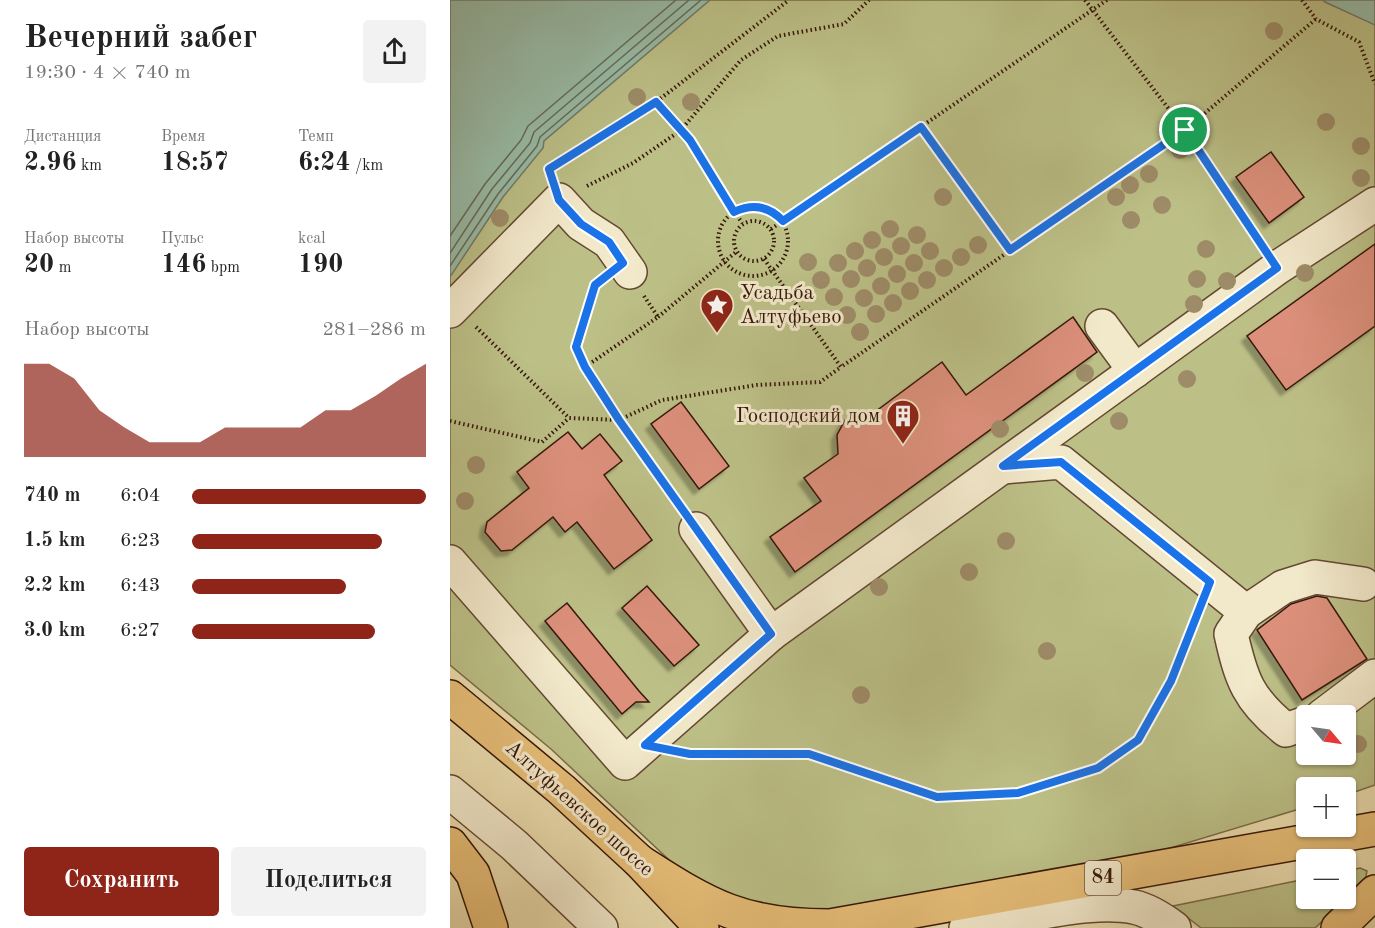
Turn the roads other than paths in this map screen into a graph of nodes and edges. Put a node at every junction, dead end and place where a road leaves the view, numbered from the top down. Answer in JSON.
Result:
{"nodes":[{"id":1,"x":1375,"y":204,"type":"edge"},
{"id":2,"x":627,"y":267,"type":"road end"},
{"id":3,"x":463,"y":319,"type":"edge"},
{"id":4,"x":1102,"y":326,"type":"dead end"},
{"id":5,"x":1135,"y":371,"type":"junction"},
{"id":6,"x":1003,"y":466,"type":"junction"},
{"id":7,"x":696,"y":529,"type":"road end"},
{"id":8,"x":450,"y":562,"type":"edge"},
{"id":9,"x":1363,"y":584,"type":"dead end"},
{"id":10,"x":1246,"y":612,"type":"junction"},
{"id":11,"x":771,"y":634,"type":"junction"},
{"id":12,"x":1375,"y":676,"type":"edge"},
{"id":13,"x":450,"y":697,"type":"edge"},
{"id":14,"x":1337,"y":705,"type":"edge"},
{"id":15,"x":1296,"y":726,"type":"edge"},
{"id":16,"x":450,"y":792,"type":"edge"},
{"id":17,"x":1375,"y":829,"type":"edge"},
{"id":18,"x":450,"y":844,"type":"edge"},
{"id":19,"x":639,"y":861,"type":"junction"},
{"id":20,"x":1375,"y":892,"type":"edge"},
{"id":21,"x":491,"y":928,"type":"edge"},
{"id":22,"x":601,"y":928,"type":"edge"},
{"id":23,"x":702,"y":928,"type":"edge"},
{"id":24,"x":966,"y":928,"type":"edge"},
{"id":25,"x":1174,"y":928,"type":"edge"},
{"id":26,"x":1338,"y":928,"type":"edge"}],
"edges":[{"from":1,"to":5,"type":"street"},
{"from":2,"to":3,"type":"street"},
{"from":4,"to":5,"type":"street"},
{"from":5,"to":6,"type":"street"},
{"from":6,"to":10,"type":"street"},
{"from":6,"to":11,"type":"street"},
{"from":7,"to":11,"type":"street"},
{"from":8,"to":11,"type":"street"},
{"from":9,"to":10,"type":"street"},
{"from":10,"to":15,"type":"street"},
{"from":12,"to":14,"type":"street"},
{"from":13,"to":19,"type":"main road","name":"Алтуфьевское шоссе"},
{"from":16,"to":22,"type":"street"},
{"from":17,"to":19,"type":"main road","number":"84"},
{"from":18,"to":21,"type":"main road"},
{"from":19,"to":23,"type":"main road","name":"Алтуфьевское шоссе"},
{"from":20,"to":26,"type":"main road"},
{"from":24,"to":25,"type":"street"}]}
